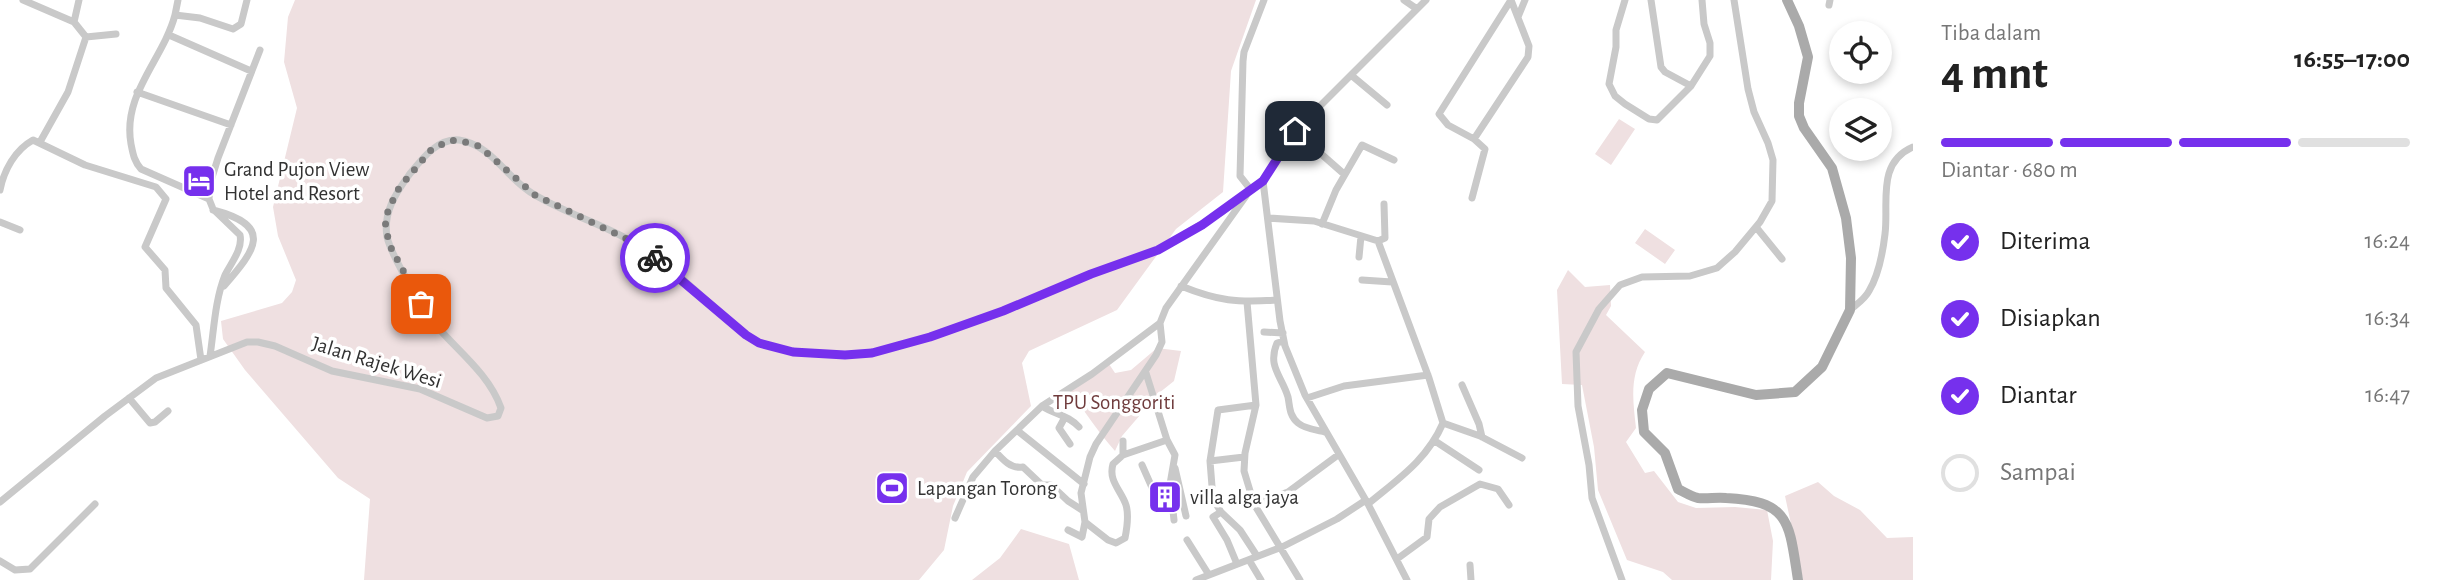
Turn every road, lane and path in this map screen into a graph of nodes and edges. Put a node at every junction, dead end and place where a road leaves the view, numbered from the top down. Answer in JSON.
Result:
{"nodes":[{"id":1,"x":23,"y":0,"type":"edge"},
{"id":2,"x":79,"y":0,"type":"edge"},
{"id":3,"x":178,"y":0,"type":"edge"},
{"id":4,"x":247,"y":0,"type":"edge"},
{"id":5,"x":1264,"y":0,"type":"edge"},
{"id":6,"x":1404,"y":0,"type":"edge"},
{"id":7,"x":1426,"y":0,"type":"edge"},
{"id":8,"x":1525,"y":0,"type":"edge"},
{"id":9,"x":1625,"y":0,"type":"edge"},
{"id":10,"x":1651,"y":0,"type":"edge"},
{"id":11,"x":1702,"y":0,"type":"edge"},
{"id":12,"x":1734,"y":0,"type":"edge"},
{"id":13,"x":1787,"y":0,"type":"edge"},
{"id":14,"x":1417,"y":9,"type":"junction"},
{"id":15,"x":175,"y":15,"type":"junction"},
{"id":16,"x":1518,"y":17,"type":"junction"},
{"id":17,"x":74,"y":22,"type":"junction"},
{"id":18,"x":117,"y":34,"type":"dead end"},
{"id":19,"x":169,"y":35,"type":"junction"},
{"id":20,"x":86,"y":37,"type":"junction"},
{"id":21,"x":260,"y":50,"type":"dead end"},
{"id":22,"x":251,"y":71,"type":"junction"},
{"id":23,"x":1351,"y":75,"type":"junction"},
{"id":24,"x":1690,"y":86,"type":"junction"},
{"id":25,"x":137,"y":92,"type":"junction"},
{"id":26,"x":1387,"y":105,"type":"dead end"},
{"id":27,"x":1271,"y":107,"type":"dead end"},
{"id":28,"x":231,"y":125,"type":"junction"},
{"id":29,"x":1297,"y":129,"type":"junction"},
{"id":30,"x":1474,"y":139,"type":"junction"},
{"id":31,"x":40,"y":142,"type":"junction"},
{"id":32,"x":1913,"y":147,"type":"edge"},
{"id":33,"x":1394,"y":160,"type":"dead end"},
{"id":34,"x":1344,"y":174,"type":"junction"},
{"id":35,"x":1263,"y":181,"type":"junction"},
{"id":36,"x":0,"y":190,"type":"edge"},
{"id":37,"x":1249,"y":191,"type":"junction"},
{"id":38,"x":1472,"y":198,"type":"dead end"},
{"id":39,"x":209,"y":199,"type":"junction"},
{"id":40,"x":1384,"y":204,"type":"dead end"},
{"id":41,"x":212,"y":209,"type":"junction"},
{"id":42,"x":1268,"y":218,"type":"junction"},
{"id":43,"x":0,"y":222,"type":"edge"},
{"id":44,"x":1322,"y":224,"type":"junction"},
{"id":45,"x":1756,"y":227,"type":"junction"},
{"id":46,"x":20,"y":230,"type":"dead end"},
{"id":47,"x":1361,"y":236,"type":"junction"},
{"id":48,"x":1378,"y":241,"type":"junction"},
{"id":49,"x":1359,"y":257,"type":"dead end"},
{"id":50,"x":1782,"y":258,"type":"dead end"},
{"id":51,"x":1362,"y":280,"type":"dead end"},
{"id":52,"x":1392,"y":282,"type":"junction"},
{"id":53,"x":1181,"y":286,"type":"junction"},
{"id":54,"x":221,"y":289,"type":"junction"},
{"id":55,"x":1277,"y":300,"type":"junction"},
{"id":56,"x":1247,"y":302,"type":"junction"},
{"id":57,"x":1850,"y":310,"type":"junction"},
{"id":58,"x":1160,"y":323,"type":"junction"},
{"id":59,"x":1264,"y":332,"type":"dead end"},
{"id":60,"x":1284,"y":337,"type":"junction"},
{"id":61,"x":210,"y":356,"type":"junction"},
{"id":62,"x":201,"y":360,"type":"junction"},
{"id":63,"x":1146,"y":373,"type":"junction"},
{"id":64,"x":1428,"y":375,"type":"junction"},
{"id":65,"x":1462,"y":385,"type":"dead end"},
{"id":66,"x":129,"y":398,"type":"junction"},
{"id":67,"x":1307,"y":398,"type":"junction"},
{"id":68,"x":1256,"y":405,"type":"junction"},
{"id":69,"x":1042,"y":406,"type":"junction"},
{"id":70,"x":168,"y":411,"type":"dead end"},
{"id":71,"x":1065,"y":416,"type":"junction"},
{"id":72,"x":1443,"y":423,"type":"junction"},
{"id":73,"x":1079,"y":427,"type":"dead end"},
{"id":74,"x":1018,"y":431,"type":"junction"},
{"id":75,"x":1325,"y":432,"type":"junction"},
{"id":76,"x":1482,"y":437,"type":"junction"},
{"id":77,"x":1167,"y":440,"type":"junction"},
{"id":78,"x":1123,"y":441,"type":"dead end"},
{"id":79,"x":1435,"y":442,"type":"junction"},
{"id":80,"x":1070,"y":444,"type":"dead end"},
{"id":81,"x":995,"y":451,"type":"junction"},
{"id":82,"x":1123,"y":455,"type":"junction"},
{"id":83,"x":1338,"y":455,"type":"junction"},
{"id":84,"x":1244,"y":457,"type":"junction"},
{"id":85,"x":1522,"y":458,"type":"dead end"},
{"id":86,"x":1210,"y":461,"type":"junction"},
{"id":87,"x":1174,"y":464,"type":"junction"},
{"id":88,"x":1142,"y":465,"type":"dead end"},
{"id":89,"x":1479,"y":471,"type":"dead end"},
{"id":90,"x":1084,"y":484,"type":"junction"},
{"id":91,"x":1170,"y":493,"type":"junction"},
{"id":92,"x":0,"y":502,"type":"edge"},
{"id":93,"x":1367,"y":502,"type":"junction"},
{"id":94,"x":95,"y":504,"type":"dead end"},
{"id":95,"x":1254,"y":504,"type":"junction"},
{"id":96,"x":1509,"y":505,"type":"dead end"},
{"id":97,"x":1082,"y":510,"type":"junction"},
{"id":98,"x":1221,"y":512,"type":"junction"},
{"id":99,"x":1186,"y":516,"type":"dead end"},
{"id":100,"x":955,"y":517,"type":"dead end"},
{"id":101,"x":1174,"y":520,"type":"dead end"},
{"id":102,"x":1085,"y":522,"type":"junction"},
{"id":103,"x":1068,"y":530,"type":"dead end"},
{"id":104,"x":1187,"y":540,"type":"dead end"},
{"id":105,"x":1282,"y":547,"type":"junction"},
{"id":106,"x":1257,"y":556,"type":"junction"},
{"id":107,"x":1397,"y":559,"type":"junction"},
{"id":108,"x":1249,"y":560,"type":"junction"},
{"id":109,"x":0,"y":561,"type":"edge"},
{"id":110,"x":1237,"y":564,"type":"junction"},
{"id":111,"x":1470,"y":565,"type":"dead end"},
{"id":112,"x":1209,"y":575,"type":"junction"},
{"id":113,"x":1406,"y":579,"type":"edge"},
{"id":114,"x":1196,"y":580,"type":"edge"},
{"id":115,"x":1261,"y":580,"type":"edge"},
{"id":116,"x":1300,"y":580,"type":"edge"},
{"id":117,"x":1471,"y":580,"type":"edge"},
{"id":118,"x":1622,"y":580,"type":"edge"},
{"id":119,"x":1798,"y":580,"type":"edge"}],
"edges":[{"from":1,"to":17,"type":"street"},
{"from":2,"to":17,"type":"street"},
{"from":3,"to":15,"type":"street"},
{"from":4,"to":15,"type":"street"},
{"from":5,"to":37,"type":"street"},
{"from":6,"to":14,"type":"street"},
{"from":7,"to":14,"type":"street"},
{"from":8,"to":16,"type":"street"},
{"from":9,"to":24,"type":"street"},
{"from":10,"to":24,"type":"street"},
{"from":11,"to":24,"type":"street"},
{"from":12,"to":45,"type":"street"},
{"from":13,"to":57,"type":"main road"},
{"from":14,"to":23,"type":"street"},
{"from":15,"to":19,"type":"street"},
{"from":16,"to":30,"type":"street"},
{"from":16,"to":30,"type":"street"},
{"from":17,"to":20,"type":"street"},
{"from":18,"to":20,"type":"street"},
{"from":19,"to":22,"type":"street"},
{"from":19,"to":25,"type":"street"},
{"from":20,"to":31,"type":"street"},
{"from":21,"to":22,"type":"street"},
{"from":22,"to":28,"type":"street"},
{"from":23,"to":26,"type":"street"},
{"from":23,"to":29,"type":"street"},
{"from":25,"to":28,"type":"street"},
{"from":25,"to":39,"type":"street"},
{"from":27,"to":29,"type":"street"},
{"from":28,"to":39,"type":"street"},
{"from":29,"to":34,"type":"street"},
{"from":29,"to":35,"type":"street"},
{"from":30,"to":38,"type":"street"},
{"from":31,"to":36,"type":"street"},
{"from":31,"to":62,"type":"street"},
{"from":32,"to":57,"type":"street"},
{"from":33,"to":34,"type":"street"},
{"from":34,"to":44,"type":"street"},
{"from":35,"to":37,"type":"street","name":"Jalan Rajek Wesi"},
{"from":35,"to":42,"type":"street"},
{"from":37,"to":53,"type":"street"},
{"from":37,"to":61,"type":"street","name":"Jalan Rajek Wesi"},
{"from":39,"to":41,"type":"street"},
{"from":40,"to":48,"type":"street"},
{"from":41,"to":54,"type":"street"},
{"from":41,"to":54,"type":"street"},
{"from":42,"to":44,"type":"street"},
{"from":42,"to":55,"type":"street"},
{"from":43,"to":46,"type":"street"},
{"from":44,"to":47,"type":"street"},
{"from":45,"to":50,"type":"street"},
{"from":45,"to":118,"type":"street"},
{"from":47,"to":48,"type":"street"},
{"from":47,"to":49,"type":"street"},
{"from":48,"to":52,"type":"street"},
{"from":51,"to":52,"type":"street"},
{"from":52,"to":64,"type":"street"},
{"from":53,"to":56,"type":"street"},
{"from":53,"to":58,"type":"street"},
{"from":54,"to":61,"type":"street"},
{"from":55,"to":56,"type":"street"},
{"from":55,"to":60,"type":"street"},
{"from":56,"to":68,"type":"street"},
{"from":57,"to":119,"type":"main road"},
{"from":58,"to":63,"type":"street"},
{"from":58,"to":69,"type":"street"},
{"from":59,"to":60,"type":"street"},
{"from":60,"to":67,"type":"street"},
{"from":60,"to":75,"type":"street"},
{"from":61,"to":62,"type":"street","name":"Jalan Rajek Wesi"},
{"from":62,"to":66,"type":"street","name":"Jalan Rajek Wesi"},
{"from":63,"to":77,"type":"street"},
{"from":63,"to":90,"type":"street"},
{"from":64,"to":67,"type":"street"},
{"from":64,"to":72,"type":"street"},
{"from":65,"to":76,"type":"street"},
{"from":66,"to":70,"type":"street"},
{"from":66,"to":92,"type":"street","name":"Jalan Rajek Wesi"},
{"from":67,"to":75,"type":"street"},
{"from":68,"to":84,"type":"street"},
{"from":68,"to":86,"type":"street"},
{"from":69,"to":71,"type":"street"},
{"from":69,"to":74,"type":"street"},
{"from":71,"to":73,"type":"street"},
{"from":71,"to":80,"type":"street"},
{"from":72,"to":76,"type":"street"},
{"from":72,"to":79,"type":"street"},
{"from":74,"to":81,"type":"street"},
{"from":74,"to":90,"type":"street"},
{"from":75,"to":83,"type":"street"},
{"from":76,"to":85,"type":"street"},
{"from":77,"to":82,"type":"street"},
{"from":77,"to":87,"type":"street"},
{"from":78,"to":82,"type":"street"},
{"from":79,"to":89,"type":"street"},
{"from":79,"to":93,"type":"street"},
{"from":81,"to":97,"type":"street"},
{"from":81,"to":100,"type":"street"},
{"from":82,"to":102,"type":"street"},
{"from":83,"to":93,"type":"street"},
{"from":83,"to":95,"type":"street"},
{"from":84,"to":86,"type":"street"},
{"from":84,"to":95,"type":"street"},
{"from":86,"to":98,"type":"street"},
{"from":87,"to":91,"type":"street"},
{"from":87,"to":99,"type":"street"},
{"from":88,"to":91,"type":"street"},
{"from":90,"to":97,"type":"street"},
{"from":91,"to":101,"type":"street"},
{"from":93,"to":105,"type":"street"},
{"from":93,"to":107,"type":"street"},
{"from":94,"to":109,"type":"street"},
{"from":95,"to":105,"type":"street"},
{"from":96,"to":107,"type":"street"},
{"from":97,"to":102,"type":"street"},
{"from":98,"to":106,"type":"street"},
{"from":98,"to":110,"type":"street"},
{"from":102,"to":103,"type":"street"},
{"from":104,"to":112,"type":"street"},
{"from":105,"to":106,"type":"street"},
{"from":105,"to":116,"type":"street"},
{"from":106,"to":108,"type":"street"},
{"from":107,"to":113,"type":"street"},
{"from":108,"to":110,"type":"street"},
{"from":108,"to":115,"type":"street"},
{"from":110,"to":112,"type":"street"},
{"from":111,"to":117,"type":"street"},
{"from":112,"to":114,"type":"street"}]}
